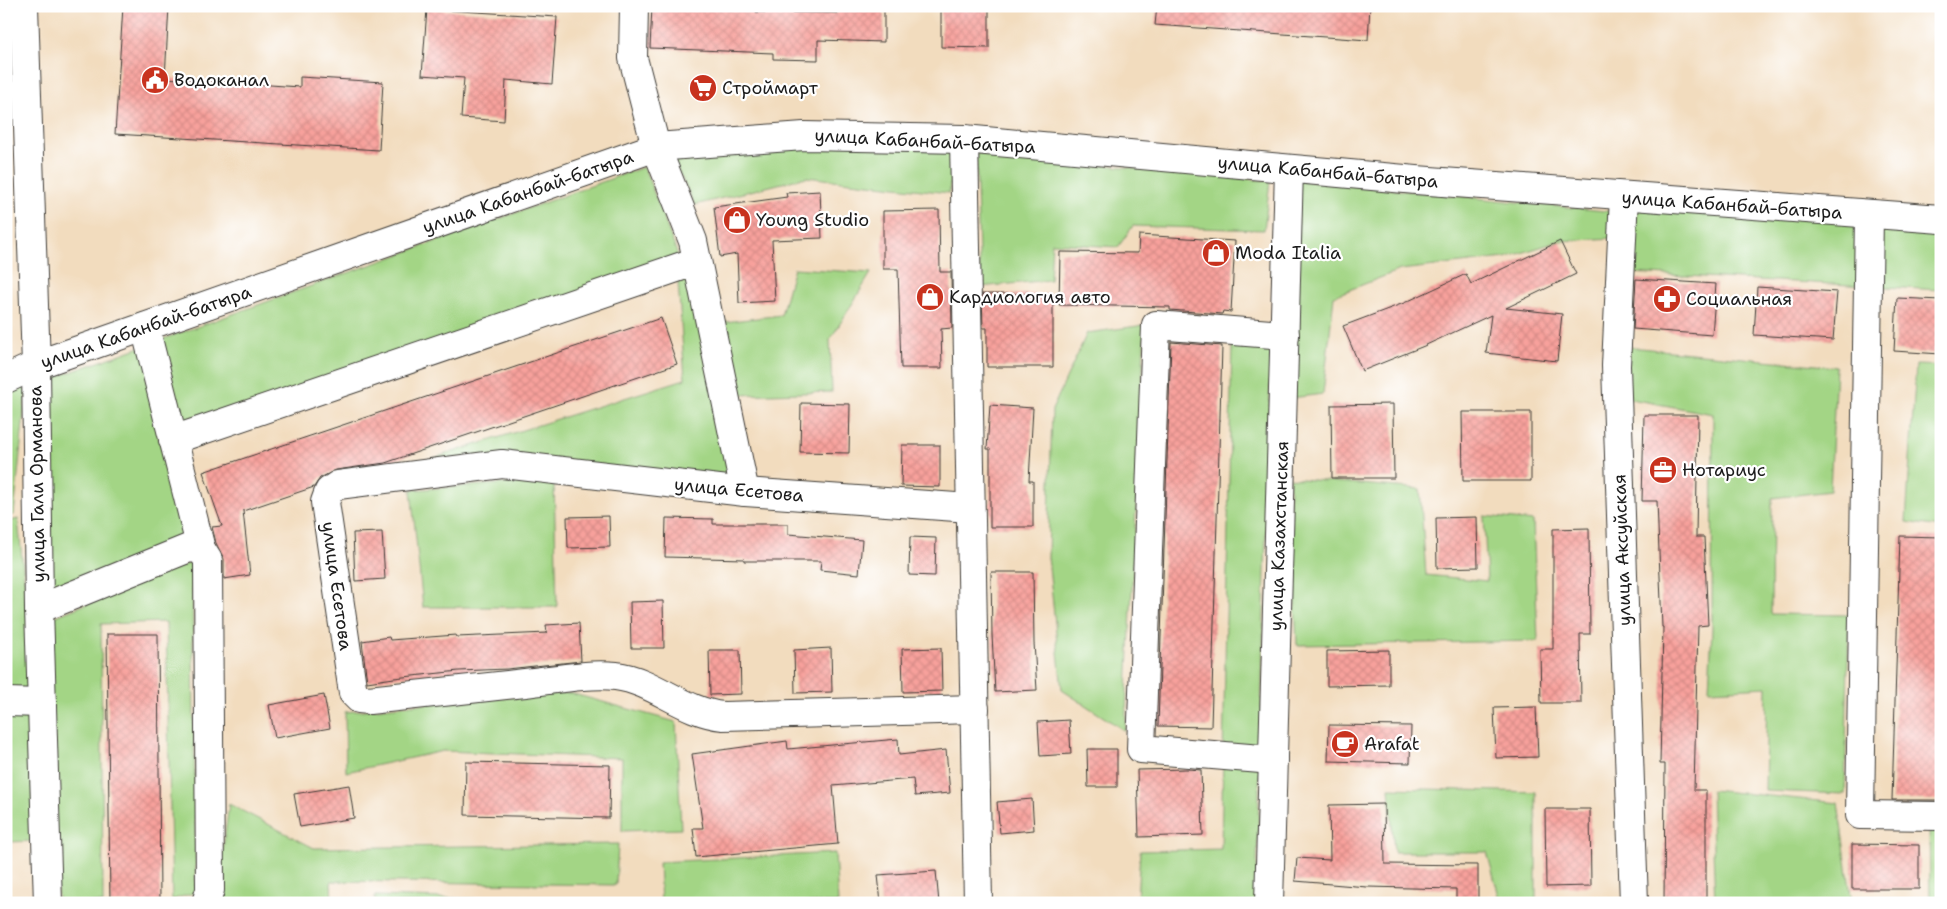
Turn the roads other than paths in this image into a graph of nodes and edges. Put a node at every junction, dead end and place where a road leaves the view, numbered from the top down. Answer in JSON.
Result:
{"nodes":[{"id":1,"x":24,"y":6,"type":"edge"},
{"id":2,"x":634,"y":6,"type":"edge"},
{"id":3,"x":964,"y":139,"type":"junction"},
{"id":4,"x":656,"y":147,"type":"junction"},
{"id":5,"x":1289,"y":169,"type":"junction"},
{"id":6,"x":1624,"y":196,"type":"junction"},
{"id":7,"x":1869,"y":215,"type":"junction"},
{"id":8,"x":1941,"y":219,"type":"edge"},
{"id":9,"x":697,"y":261,"type":"junction"},
{"id":10,"x":145,"y":327,"type":"junction"},
{"id":11,"x":1285,"y":335,"type":"junction"},
{"id":12,"x":36,"y":365,"type":"junction"},
{"id":13,"x":6,"y":379,"type":"edge"},
{"id":14,"x":173,"y":440,"type":"junction"},
{"id":15,"x":745,"y":492,"type":"junction"},
{"id":16,"x":970,"y":508,"type":"junction"},
{"id":17,"x":200,"y":549,"type":"junction"},
{"id":18,"x":39,"y":609,"type":"junction"},
{"id":19,"x":6,"y":702,"type":"edge"},
{"id":20,"x":42,"y":703,"type":"junction"},
{"id":21,"x":975,"y":709,"type":"junction"},
{"id":22,"x":1273,"y":760,"type":"junction"},
{"id":23,"x":1941,"y":816,"type":"edge"},
{"id":24,"x":48,"y":903,"type":"edge"},
{"id":25,"x":206,"y":903,"type":"edge"},
{"id":26,"x":978,"y":903,"type":"edge"},
{"id":27,"x":1269,"y":903,"type":"edge"},
{"id":28,"x":1634,"y":903,"type":"edge"}],
"edges":[{"from":1,"to":12,"type":"street","name":"улица Гали Орманова"},
{"from":2,"to":4,"type":"street"},
{"from":3,"to":4,"type":"street","name":"улица Кабанбай-батыра"},
{"from":3,"to":5,"type":"street","name":"улица Кабанбай-батыра"},
{"from":3,"to":16,"type":"street"},
{"from":4,"to":9,"type":"street"},
{"from":4,"to":10,"type":"street","name":"улица Кабанбай-батыра"},
{"from":5,"to":6,"type":"street","name":"улица Кабанбай-батыра"},
{"from":5,"to":11,"type":"street","name":"улица Казахстанская"},
{"from":6,"to":7,"type":"street","name":"улица Кабанбай-батыра"},
{"from":6,"to":28,"type":"street","name":"улица Аксуйская"},
{"from":7,"to":8,"type":"street","name":"улица Кабанбай-батыра"},
{"from":7,"to":23,"type":"street"},
{"from":9,"to":14,"type":"street"},
{"from":9,"to":15,"type":"street"},
{"from":10,"to":12,"type":"street","name":"улица Кабанбай-батыра"},
{"from":10,"to":14,"type":"street"},
{"from":11,"to":22,"type":"street","name":"улица Казахстанская"},
{"from":11,"to":22,"type":"street"},
{"from":12,"to":13,"type":"street","name":"улица Кабанбай-батыра"},
{"from":12,"to":18,"type":"street","name":"улица Гали Орманова"},
{"from":14,"to":17,"type":"street"},
{"from":15,"to":16,"type":"street","name":"улица Есетова"},
{"from":15,"to":21,"type":"street","name":"улица Есетова"},
{"from":16,"to":21,"type":"street"},
{"from":17,"to":18,"type":"street"},
{"from":17,"to":25,"type":"street"},
{"from":18,"to":20,"type":"street","name":"улица Гали Орманова"},
{"from":19,"to":20,"type":"street"},
{"from":20,"to":24,"type":"street","name":"улица Гали Орманова"},
{"from":21,"to":26,"type":"street"},
{"from":22,"to":27,"type":"street","name":"улица Казахстанская"}]}
